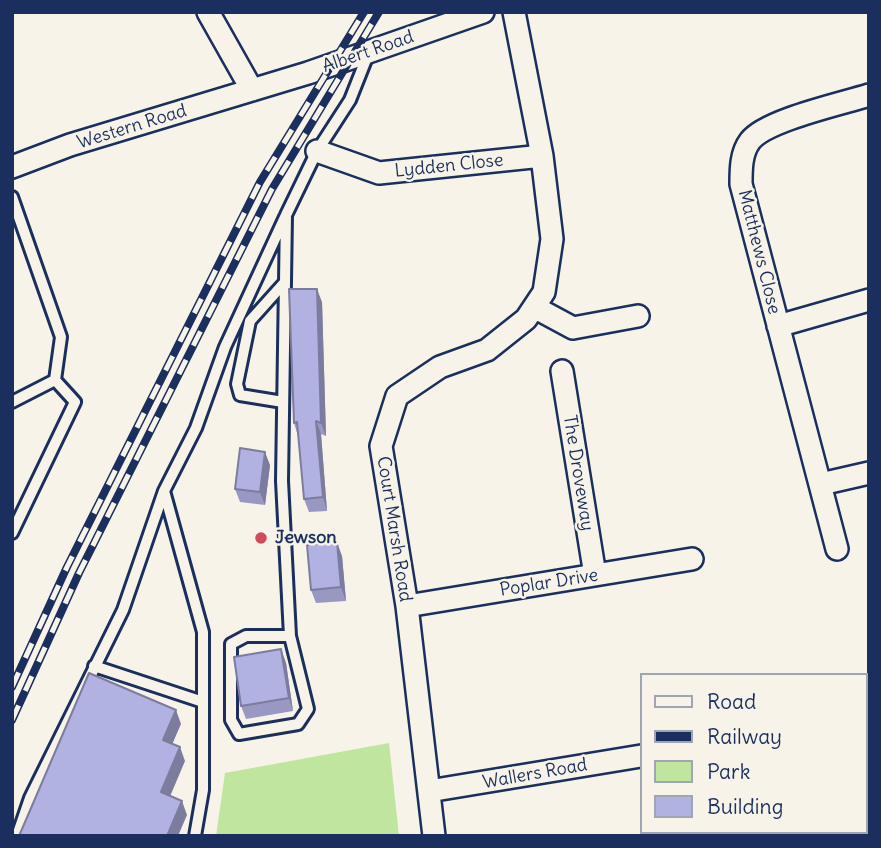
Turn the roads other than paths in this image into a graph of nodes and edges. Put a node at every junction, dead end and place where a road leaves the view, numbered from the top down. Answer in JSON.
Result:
{"nodes":[{"id":1,"x":208,"y":12,"type":"edge"},
{"id":2,"x":483,"y":12,"type":"edge"},
{"id":3,"x":514,"y":12,"type":"edge"},
{"id":4,"x":369,"y":52,"type":"junction"},
{"id":5,"x":252,"y":90,"type":"junction"},
{"id":6,"x":869,"y":95,"type":"edge"},
{"id":7,"x":317,"y":151,"type":"junction"},
{"id":8,"x":542,"y":156,"type":"junction"},
{"id":9,"x":12,"y":167,"type":"edge"},
{"id":10,"x":12,"y":197,"type":"edge"},
{"id":11,"x":286,"y":215,"type":"junction"},
{"id":12,"x":285,"y":282,"type":"junction"},
{"id":13,"x":869,"y":300,"type":"edge"},
{"id":14,"x":534,"y":307,"type":"junction"},
{"id":15,"x":638,"y":316,"type":"dead end"},
{"id":16,"x":778,"y":326,"type":"junction"},
{"id":17,"x":562,"y":371,"type":"dead end"},
{"id":18,"x":55,"y":380,"type":"junction"},
{"id":19,"x":12,"y":402,"type":"edge"},
{"id":20,"x":283,"y":402,"type":"junction"},
{"id":21,"x":869,"y":473,"type":"edge"},
{"id":22,"x":821,"y":484,"type":"junction"},
{"id":23,"x":164,"y":491,"type":"junction"},
{"id":24,"x":12,"y":533,"type":"edge"},
{"id":25,"x":837,"y":550,"type":"dead end"},
{"id":26,"x":692,"y":559,"type":"dead end"},
{"id":27,"x":595,"y":575,"type":"junction"},
{"id":28,"x":407,"y":606,"type":"junction"},
{"id":29,"x":290,"y":636,"type":"junction"},
{"id":30,"x":94,"y":666,"type":"junction"},
{"id":31,"x":203,"y":702,"type":"junction"},
{"id":32,"x":640,"y":756,"type":"edge"},
{"id":33,"x":429,"y":791,"type":"junction"},
{"id":34,"x":17,"y":836,"type":"edge"},
{"id":35,"x":195,"y":836,"type":"edge"},
{"id":36,"x":435,"y":836,"type":"edge"}],
"edges":[{"from":1,"to":5,"type":"street"},
{"from":2,"to":4,"type":"street","name":"Albert Road"},
{"from":3,"to":8,"type":"street","name":"Court Marsh Road"},
{"from":4,"to":5,"type":"street","name":"Albert Road"},
{"from":4,"to":7,"type":"lane"},
{"from":5,"to":9,"type":"street","name":"Western Road"},
{"from":6,"to":16,"type":"street","name":"Matthews Close"},
{"from":7,"to":8,"type":"street","name":"Lydden Close"},
{"from":7,"to":11,"type":"lane"},
{"from":8,"to":14,"type":"street","name":"Court Marsh Road"},
{"from":10,"to":18,"type":"lane"},
{"from":11,"to":12,"type":"lane"},
{"from":11,"to":23,"type":"lane"},
{"from":12,"to":20,"type":"lane"},
{"from":12,"to":20,"type":"lane"},
{"from":13,"to":16,"type":"street","name":"Matthews Close"},
{"from":14,"to":15,"type":"street"},
{"from":14,"to":28,"type":"street","name":"Court Marsh Road"},
{"from":16,"to":22,"type":"street","name":"Matthews Close"},
{"from":17,"to":27,"type":"street","name":"The Droveway"},
{"from":18,"to":19,"type":"lane"},
{"from":18,"to":24,"type":"lane"},
{"from":20,"to":29,"type":"lane"},
{"from":21,"to":22,"type":"street"},
{"from":22,"to":25,"type":"street","name":"Matthews Close"},
{"from":23,"to":30,"type":"lane"},
{"from":23,"to":31,"type":"lane"},
{"from":26,"to":27,"type":"street","name":"Poplar Drive"},
{"from":27,"to":28,"type":"street","name":"Poplar Drive"},
{"from":28,"to":33,"type":"street","name":"Court Marsh Road"},
{"from":29,"to":29,"type":"lane"},
{"from":30,"to":31,"type":"lane"},
{"from":30,"to":34,"type":"lane"},
{"from":31,"to":35,"type":"lane"},
{"from":32,"to":33,"type":"street","name":"Wallers Road"},
{"from":33,"to":36,"type":"street","name":"Court Marsh Road"}]}
